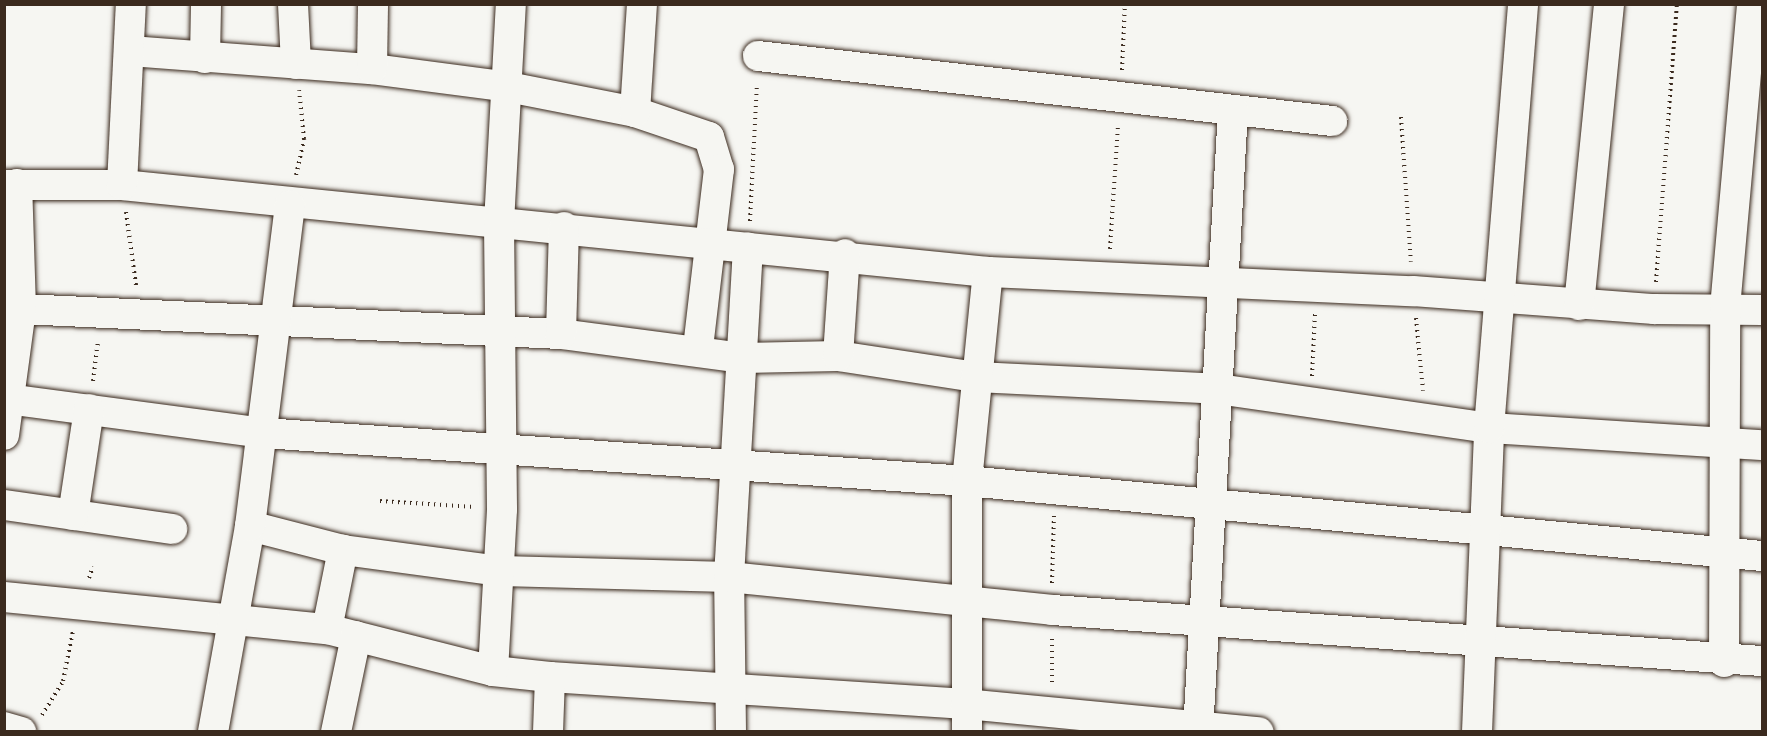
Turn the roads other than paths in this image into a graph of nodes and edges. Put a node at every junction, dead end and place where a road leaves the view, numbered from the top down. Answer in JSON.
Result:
{"nodes":[{"id":1,"x":131,"y":4,"type":"edge"},
{"id":2,"x":206,"y":4,"type":"edge"},
{"id":3,"x":293,"y":4,"type":"edge"},
{"id":4,"x":373,"y":4,"type":"edge"},
{"id":5,"x":511,"y":4,"type":"edge"},
{"id":6,"x":642,"y":4,"type":"edge"},
{"id":7,"x":1523,"y":4,"type":"edge"},
{"id":8,"x":1609,"y":4,"type":"edge"},
{"id":9,"x":1752,"y":4,"type":"edge"},
{"id":10,"x":130,"y":51,"type":"junction"},
{"id":11,"x":758,"y":56,"type":"road end"},
{"id":12,"x":205,"y":58,"type":"junction"},
{"id":13,"x":296,"y":64,"type":"junction"},
{"id":14,"x":372,"y":69,"type":"junction"},
{"id":15,"x":503,"y":86,"type":"junction"},
{"id":16,"x":1233,"y":110,"type":"junction"},
{"id":17,"x":635,"y":112,"type":"junction"},
{"id":18,"x":1332,"y":121,"type":"dead end"},
{"id":19,"x":11,"y":184,"type":"edge"},
{"id":20,"x":122,"y":185,"type":"junction"},
{"id":21,"x":290,"y":205,"type":"junction"},
{"id":22,"x":499,"y":223,"type":"junction"},
{"id":23,"x":564,"y":227,"type":"junction"},
{"id":24,"x":712,"y":240,"type":"junction"},
{"id":25,"x":748,"y":248,"type":"junction"},
{"id":26,"x":845,"y":254,"type":"junction"},
{"id":27,"x":987,"y":272,"type":"junction"},
{"id":28,"x":1224,"y":284,"type":"junction"},
{"id":29,"x":1498,"y":299,"type":"junction"},
{"id":30,"x":1579,"y":305,"type":"junction"},
{"id":31,"x":1725,"y":308,"type":"junction"},
{"id":32,"x":21,"y":309,"type":"junction"},
{"id":33,"x":1762,"y":310,"type":"edge"},
{"id":34,"x":278,"y":321,"type":"junction"},
{"id":35,"x":496,"y":334,"type":"junction"},
{"id":36,"x":561,"y":334,"type":"junction"},
{"id":37,"x":698,"y":348,"type":"junction"},
{"id":38,"x":838,"y":356,"type":"junction"},
{"id":39,"x":743,"y":358,"type":"junction"},
{"id":40,"x":976,"y":377,"type":"junction"},
{"id":41,"x":1218,"y":389,"type":"junction"},
{"id":42,"x":8,"y":399,"type":"junction"},
{"id":43,"x":89,"y":409,"type":"junction"},
{"id":44,"x":1489,"y":428,"type":"junction"},
{"id":45,"x":263,"y":433,"type":"junction"},
{"id":46,"x":4,"y":435,"type":"edge"},
{"id":47,"x":1725,"y":443,"type":"junction"},
{"id":48,"x":1762,"y":445,"type":"edge"},
{"id":49,"x":499,"y":448,"type":"junction"},
{"id":50,"x":736,"y":462,"type":"junction"},
{"id":51,"x":967,"y":481,"type":"junction"},
{"id":52,"x":1213,"y":504,"type":"junction"},
{"id":53,"x":4,"y":505,"type":"edge"},
{"id":54,"x":73,"y":515,"type":"junction"},
{"id":55,"x":250,"y":526,"type":"junction"},
{"id":56,"x":172,"y":529,"type":"dead end"},
{"id":57,"x":1485,"y":532,"type":"junction"},
{"id":58,"x":343,"y":550,"type":"junction"},
{"id":59,"x":1725,"y":553,"type":"junction"},
{"id":60,"x":1762,"y":556,"type":"edge"},
{"id":61,"x":501,"y":571,"type":"junction"},
{"id":62,"x":729,"y":577,"type":"junction"},
{"id":63,"x":4,"y":597,"type":"edge"},
{"id":64,"x":969,"y":603,"type":"junction"},
{"id":65,"x":1205,"y":618,"type":"junction"},
{"id":66,"x":235,"y":620,"type":"junction"},
{"id":67,"x":327,"y":629,"type":"junction"},
{"id":68,"x":356,"y":636,"type":"junction"},
{"id":69,"x":1482,"y":642,"type":"junction"},
{"id":70,"x":1762,"y":661,"type":"edge"},
{"id":71,"x":1724,"y":662,"type":"junction"},
{"id":72,"x":493,"y":671,"type":"junction"},
{"id":73,"x":550,"y":677,"type":"junction"},
{"id":74,"x":731,"y":689,"type":"junction"},
{"id":75,"x":966,"y":718,"type":"edge"},
{"id":76,"x":30,"y":726,"type":"edge"},
{"id":77,"x":4,"y":727,"type":"edge"},
{"id":78,"x":1198,"y":729,"type":"edge"},
{"id":79,"x":213,"y":732,"type":"edge"},
{"id":80,"x":336,"y":732,"type":"edge"},
{"id":81,"x":548,"y":732,"type":"edge"},
{"id":82,"x":730,"y":732,"type":"edge"},
{"id":83,"x":1258,"y":732,"type":"edge"},
{"id":84,"x":1477,"y":732,"type":"edge"}],
"edges":[{"from":1,"to":10,"type":"street"},
{"from":2,"to":12,"type":"street"},
{"from":3,"to":13,"type":"street"},
{"from":4,"to":14,"type":"street"},
{"from":5,"to":15,"type":"street"},
{"from":6,"to":17,"type":"street"},
{"from":7,"to":29,"type":"street"},
{"from":8,"to":30,"type":"street"},
{"from":9,"to":31,"type":"street"},
{"from":10,"to":12,"type":"street"},
{"from":10,"to":20,"type":"street"},
{"from":11,"to":16,"type":"street"},
{"from":12,"to":13,"type":"street"},
{"from":13,"to":14,"type":"street"},
{"from":14,"to":15,"type":"street"},
{"from":15,"to":17,"type":"street"},
{"from":15,"to":22,"type":"street"},
{"from":16,"to":18,"type":"street"},
{"from":16,"to":28,"type":"street"},
{"from":17,"to":24,"type":"street"},
{"from":19,"to":20,"type":"street"},
{"from":19,"to":32,"type":"street"},
{"from":20,"to":21,"type":"street"},
{"from":21,"to":22,"type":"street"},
{"from":21,"to":34,"type":"street"},
{"from":22,"to":23,"type":"street"},
{"from":22,"to":35,"type":"street"},
{"from":23,"to":24,"type":"street"},
{"from":23,"to":36,"type":"street"},
{"from":24,"to":25,"type":"street"},
{"from":24,"to":37,"type":"street"},
{"from":25,"to":26,"type":"street"},
{"from":25,"to":39,"type":"street"},
{"from":26,"to":27,"type":"street"},
{"from":26,"to":38,"type":"street"},
{"from":27,"to":28,"type":"street"},
{"from":27,"to":40,"type":"street"},
{"from":28,"to":29,"type":"street"},
{"from":28,"to":41,"type":"street"},
{"from":29,"to":30,"type":"street"},
{"from":29,"to":44,"type":"street"},
{"from":30,"to":31,"type":"street"},
{"from":31,"to":33,"type":"street"},
{"from":31,"to":47,"type":"street"},
{"from":32,"to":34,"type":"street"},
{"from":32,"to":42,"type":"street"},
{"from":34,"to":35,"type":"street"},
{"from":34,"to":45,"type":"street"},
{"from":35,"to":36,"type":"street"},
{"from":35,"to":49,"type":"street"},
{"from":36,"to":37,"type":"street"},
{"from":37,"to":39,"type":"street"},
{"from":38,"to":39,"type":"street"},
{"from":38,"to":40,"type":"street"},
{"from":39,"to":50,"type":"street"},
{"from":40,"to":41,"type":"street"},
{"from":40,"to":51,"type":"street"},
{"from":41,"to":44,"type":"street"},
{"from":41,"to":52,"type":"street"},
{"from":42,"to":43,"type":"street"},
{"from":42,"to":46,"type":"street"},
{"from":43,"to":45,"type":"street"},
{"from":43,"to":54,"type":"street"},
{"from":44,"to":47,"type":"street"},
{"from":44,"to":57,"type":"street"},
{"from":45,"to":49,"type":"street"},
{"from":45,"to":55,"type":"street"},
{"from":47,"to":48,"type":"street"},
{"from":47,"to":59,"type":"street"},
{"from":49,"to":50,"type":"street"},
{"from":49,"to":61,"type":"street"},
{"from":50,"to":51,"type":"street"},
{"from":50,"to":62,"type":"street"},
{"from":51,"to":52,"type":"street"},
{"from":51,"to":64,"type":"street"},
{"from":52,"to":57,"type":"street"},
{"from":52,"to":65,"type":"street"},
{"from":53,"to":54,"type":"street"},
{"from":54,"to":56,"type":"street"},
{"from":55,"to":58,"type":"street"},
{"from":55,"to":66,"type":"street"},
{"from":57,"to":59,"type":"street"},
{"from":57,"to":69,"type":"street"},
{"from":58,"to":61,"type":"street"},
{"from":58,"to":67,"type":"street"},
{"from":59,"to":60,"type":"street"},
{"from":59,"to":71,"type":"street"},
{"from":61,"to":62,"type":"street"},
{"from":61,"to":72,"type":"street"},
{"from":62,"to":64,"type":"street"},
{"from":62,"to":74,"type":"street"},
{"from":63,"to":66,"type":"street"},
{"from":64,"to":65,"type":"street"},
{"from":64,"to":75,"type":"street"},
{"from":65,"to":69,"type":"street"},
{"from":65,"to":78,"type":"street"},
{"from":66,"to":67,"type":"street"},
{"from":66,"to":79,"type":"street"},
{"from":67,"to":68,"type":"street"},
{"from":68,"to":72,"type":"street"},
{"from":68,"to":80,"type":"street"},
{"from":69,"to":71,"type":"street"},
{"from":69,"to":84,"type":"street"},
{"from":70,"to":71,"type":"street"},
{"from":72,"to":73,"type":"street"},
{"from":73,"to":74,"type":"street"},
{"from":73,"to":81,"type":"street"},
{"from":74,"to":75,"type":"street"},
{"from":74,"to":82,"type":"street"},
{"from":75,"to":78,"type":"street"},
{"from":76,"to":77,"type":"street"},
{"from":78,"to":83,"type":"street"}]}
